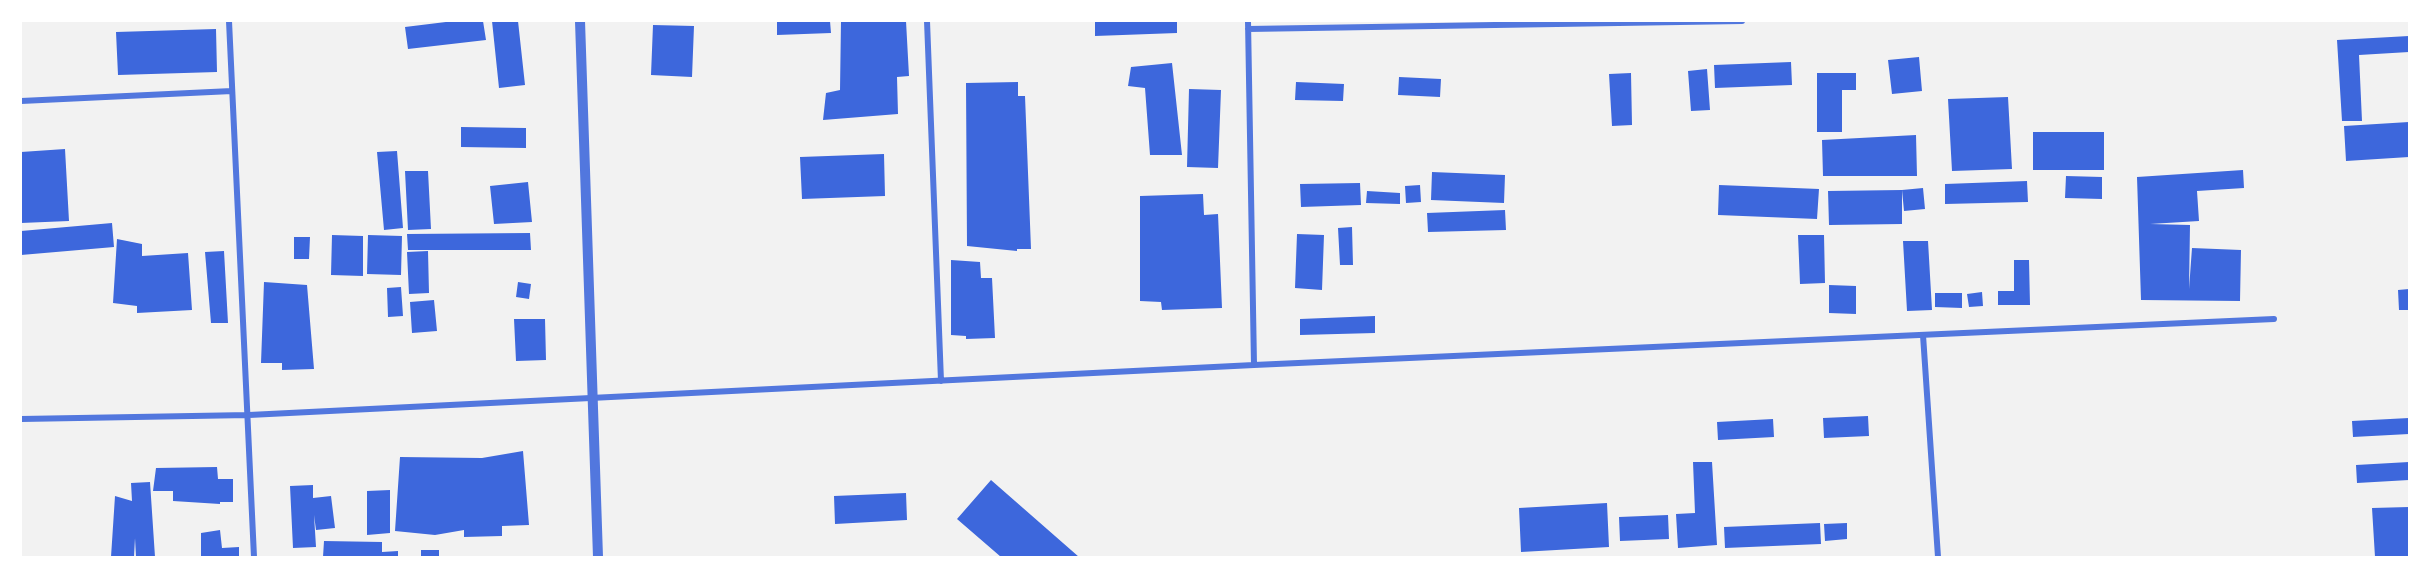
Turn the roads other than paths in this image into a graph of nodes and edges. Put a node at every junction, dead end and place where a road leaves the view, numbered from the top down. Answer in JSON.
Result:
{"nodes":[{"id":1,"x":230,"y":21,"type":"edge"},
{"id":2,"x":580,"y":21,"type":"edge"},
{"id":3,"x":927,"y":21,"type":"edge"},
{"id":4,"x":1248,"y":21,"type":"edge"},
{"id":5,"x":1742,"y":21,"type":"edge"},
{"id":6,"x":1248,"y":29,"type":"junction"},
{"id":7,"x":232,"y":91,"type":"junction"},
{"id":8,"x":21,"y":101,"type":"edge"},
{"id":9,"x":2274,"y":319,"type":"dead end"},
{"id":10,"x":1923,"y":335,"type":"junction"},
{"id":11,"x":1254,"y":365,"type":"junction"},
{"id":12,"x":941,"y":381,"type":"junction"},
{"id":13,"x":592,"y":399,"type":"junction"},
{"id":14,"x":249,"y":415,"type":"junction"},
{"id":15,"x":21,"y":419,"type":"edge"},
{"id":16,"x":255,"y":557,"type":"edge"},
{"id":17,"x":598,"y":557,"type":"edge"},
{"id":18,"x":1938,"y":557,"type":"edge"}],
"edges":[{"from":1,"to":7,"type":"street"},
{"from":2,"to":13,"type":"street"},
{"from":3,"to":12,"type":"street"},
{"from":4,"to":6,"type":"street"},
{"from":5,"to":6,"type":"street"},
{"from":6,"to":11,"type":"street"},
{"from":7,"to":8,"type":"street"},
{"from":7,"to":14,"type":"street"},
{"from":9,"to":10,"type":"street"},
{"from":10,"to":11,"type":"street"},
{"from":10,"to":18,"type":"street"},
{"from":11,"to":12,"type":"street"},
{"from":12,"to":13,"type":"street"},
{"from":13,"to":14,"type":"street"},
{"from":13,"to":17,"type":"street"},
{"from":14,"to":15,"type":"street"},
{"from":14,"to":16,"type":"street"}]}
